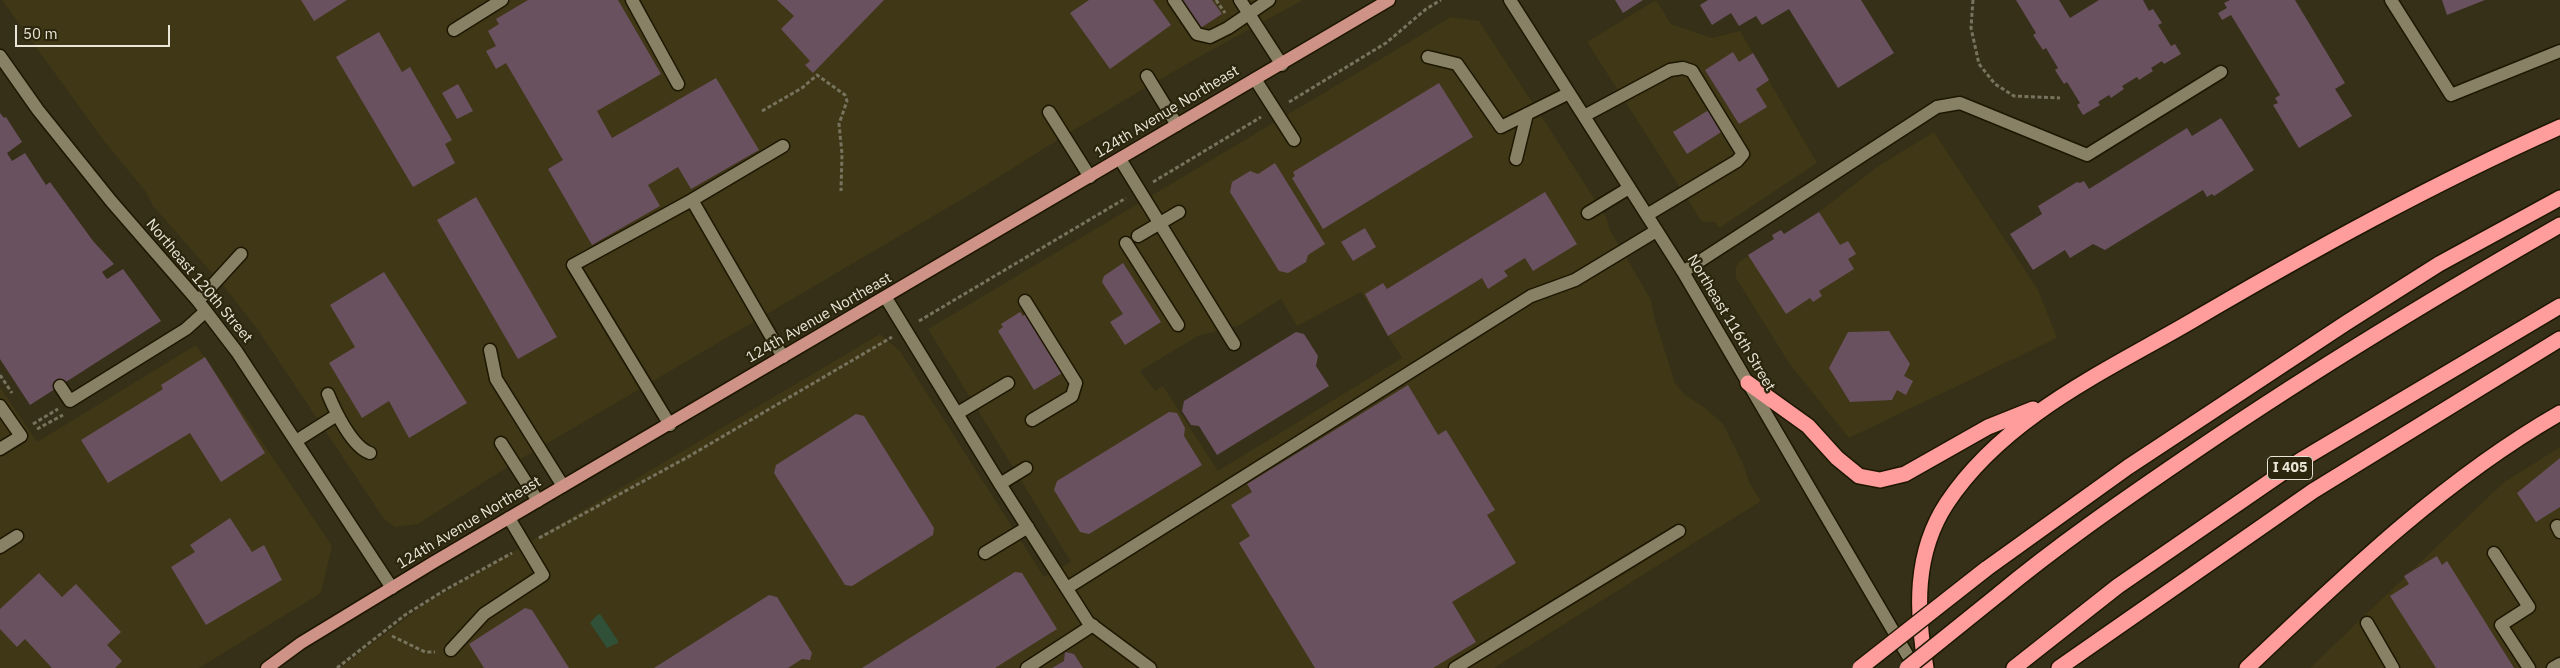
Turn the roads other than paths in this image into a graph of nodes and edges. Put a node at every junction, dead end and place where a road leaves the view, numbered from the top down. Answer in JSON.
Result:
{"nodes":[{"id":1,"x":502,"y":0,"type":"edge"},
{"id":2,"x":632,"y":0,"type":"edge"},
{"id":3,"x":1174,"y":0,"type":"edge"},
{"id":4,"x":1240,"y":0,"type":"edge"},
{"id":5,"x":1269,"y":0,"type":"edge"},
{"id":6,"x":1389,"y":0,"type":"edge"},
{"id":7,"x":1510,"y":0,"type":"edge"},
{"id":8,"x":2391,"y":0,"type":"edge"},
{"id":9,"x":1250,"y":14,"type":"junction"},
{"id":10,"x":454,"y":30,"type":"dead end"},
{"id":11,"x":2560,"y":51,"type":"edge"},
{"id":12,"x":1428,"y":57,"type":"dead end"},
{"id":13,"x":1,"y":61,"type":"edge"},
{"id":14,"x":1282,"y":65,"type":"junction"},
{"id":15,"x":2221,"y":72,"type":"dead end"},
{"id":16,"x":1147,"y":76,"type":"dead end"},
{"id":17,"x":1255,"y":79,"type":"junction"},
{"id":18,"x":678,"y":84,"type":"dead end"},
{"id":19,"x":1569,"y":93,"type":"junction"},
{"id":20,"x":1049,"y":112,"type":"dead end"},
{"id":21,"x":1527,"y":114,"type":"junction"},
{"id":22,"x":1584,"y":116,"type":"junction"},
{"id":23,"x":1177,"y":125,"type":"junction"},
{"id":24,"x":2560,"y":127,"type":"edge"},
{"id":25,"x":1294,"y":140,"type":"dead end"},
{"id":26,"x":783,"y":146,"type":"dead end"},
{"id":27,"x":1120,"y":159,"type":"junction"},
{"id":28,"x":1516,"y":159,"type":"dead end"},
{"id":29,"x":1090,"y":177,"type":"junction"},
{"id":30,"x":1629,"y":188,"type":"junction"},
{"id":31,"x":2560,"y":198,"type":"edge"},
{"id":32,"x":692,"y":200,"type":"junction"},
{"id":33,"x":1179,"y":212,"type":"dead end"},
{"id":34,"x":1588,"y":214,"type":"dead end"},
{"id":35,"x":1647,"y":215,"type":"junction"},
{"id":36,"x":1159,"y":223,"type":"junction"},
{"id":37,"x":2560,"y":225,"type":"edge"},
{"id":38,"x":1656,"y":230,"type":"junction"},
{"id":39,"x":1138,"y":236,"type":"dead end"},
{"id":40,"x":1126,"y":243,"type":"dead end"},
{"id":41,"x":241,"y":254,"type":"dead end"},
{"id":42,"x":1683,"y":272,"type":"junction"},
{"id":43,"x":886,"y":298,"type":"junction"},
{"id":44,"x":1025,"y":301,"type":"dead end"},
{"id":45,"x":202,"y":306,"type":"junction"},
{"id":46,"x":2560,"y":306,"type":"edge"},
{"id":47,"x":1178,"y":324,"type":"dead end"},
{"id":48,"x":2560,"y":338,"type":"edge"},
{"id":49,"x":1234,"y":344,"type":"dead end"},
{"id":50,"x":490,"y":350,"type":"dead end"},
{"id":51,"x":783,"y":357,"type":"junction"},
{"id":52,"x":1008,"y":382,"type":"dead end"},
{"id":53,"x":1748,"y":383,"type":"junction"},
{"id":54,"x":60,"y":386,"type":"dead end"},
{"id":55,"x":328,"y":394,"type":"dead end"},
{"id":56,"x":2057,"y":400,"type":"junction"},
{"id":57,"x":0,"y":406,"type":"edge"},
{"id":58,"x":958,"y":413,"type":"junction"},
{"id":59,"x":2560,"y":413,"type":"edge"},
{"id":60,"x":337,"y":415,"type":"junction"},
{"id":61,"x":1032,"y":420,"type":"dead end"},
{"id":62,"x":670,"y":425,"type":"junction"},
{"id":63,"x":296,"y":441,"type":"junction"},
{"id":64,"x":501,"y":443,"type":"dead end"},
{"id":65,"x":0,"y":449,"type":"edge"},
{"id":66,"x":370,"y":453,"type":"dead end"},
{"id":67,"x":1026,"y":468,"type":"dead end"},
{"id":68,"x":1000,"y":484,"type":"junction"},
{"id":69,"x":563,"y":486,"type":"junction"},
{"id":70,"x":538,"y":501,"type":"junction"},
{"id":71,"x":509,"y":518,"type":"junction"},
{"id":72,"x":1028,"y":527,"type":"junction"},
{"id":73,"x":1678,"y":531,"type":"dead end"},
{"id":74,"x":16,"y":536,"type":"dead end"},
{"id":75,"x":0,"y":547,"type":"edge"},
{"id":76,"x":985,"y":553,"type":"dead end"},
{"id":77,"x":2494,"y":553,"type":"dead end"},
{"id":78,"x":392,"y":588,"type":"junction"},
{"id":79,"x":1066,"y":588,"type":"junction"},
{"id":80,"x":2367,"y":623,"type":"dead end"},
{"id":81,"x":1093,"y":625,"type":"junction"},
{"id":82,"x":451,"y":650,"type":"road end"},
{"id":83,"x":2560,"y":664,"type":"edge"},
{"id":84,"x":267,"y":668,"type":"edge"},
{"id":85,"x":1027,"y":668,"type":"edge"},
{"id":86,"x":1150,"y":668,"type":"edge"},
{"id":87,"x":1454,"y":668,"type":"edge"},
{"id":88,"x":1860,"y":668,"type":"edge"},
{"id":89,"x":1907,"y":668,"type":"edge"},
{"id":90,"x":1915,"y":668,"type":"edge"},
{"id":91,"x":1926,"y":668,"type":"edge"},
{"id":92,"x":2014,"y":668,"type":"edge"},
{"id":93,"x":2059,"y":668,"type":"edge"},
{"id":94,"x":2247,"y":668,"type":"edge"},
{"id":95,"x":2393,"y":668,"type":"edge"},
{"id":96,"x":2529,"y":668,"type":"edge"},
{"id":97,"x":2553,"y":668,"type":"edge"}],
"edges":[{"from":1,"to":10,"type":"street"},
{"from":2,"to":18,"type":"street"},
{"from":3,"to":9,"type":"street"},
{"from":4,"to":9,"type":"street"},
{"from":5,"to":9,"type":"street"},
{"from":6,"to":14,"type":"main road","name":"124th Avenue Northeast"},
{"from":7,"to":19,"type":"street","name":"Northeast 116th Street"},
{"from":8,"to":11,"type":"street"},
{"from":9,"to":14,"type":"street"},
{"from":12,"to":21,"type":"street"},
{"from":13,"to":45,"type":"street","name":"Northeast 120th Street"},
{"from":14,"to":17,"type":"main road","name":"124th Avenue Northeast"},
{"from":15,"to":42,"type":"street"},
{"from":16,"to":23,"type":"street"},
{"from":17,"to":23,"type":"main road","name":"124th Avenue Northeast"},
{"from":17,"to":25,"type":"street"},
{"from":19,"to":21,"type":"street"},
{"from":19,"to":22,"type":"street","name":"Northeast 116th Street"},
{"from":20,"to":29,"type":"street"},
{"from":21,"to":28,"type":"street"},
{"from":22,"to":30,"type":"street","name":"Northeast 116th Street"},
{"from":22,"to":35,"type":"street"},
{"from":23,"to":27,"type":"main road","name":"124th Avenue Northeast"},
{"from":24,"to":56,"type":"highway"},
{"from":26,"to":32,"type":"street"},
{"from":27,"to":29,"type":"main road","name":"124th Avenue Northeast"},
{"from":27,"to":36,"type":"street"},
{"from":29,"to":43,"type":"main road","name":"124th Avenue Northeast"},
{"from":30,"to":34,"type":"street"},
{"from":30,"to":35,"type":"street","name":"Northeast 116th Street"},
{"from":31,"to":88,"type":"highway","bridge":true},
{"from":32,"to":51,"type":"street"},
{"from":32,"to":62,"type":"street"},
{"from":33,"to":36,"type":"street"},
{"from":35,"to":38,"type":"street","name":"Northeast 116th Street"},
{"from":36,"to":39,"type":"street"},
{"from":36,"to":49,"type":"street"},
{"from":37,"to":89,"type":"highway","bridge":true},
{"from":38,"to":42,"type":"street","name":"Northeast 116th Street"},
{"from":38,"to":79,"type":"street"},
{"from":40,"to":47,"type":"street"},
{"from":41,"to":45,"type":"street"},
{"from":42,"to":53,"type":"street","name":"Northeast 116th Street"},
{"from":43,"to":51,"type":"main road","name":"124th Avenue Northeast"},
{"from":43,"to":58,"type":"street"},
{"from":44,"to":61,"type":"street"},
{"from":45,"to":54,"type":"street"},
{"from":45,"to":63,"type":"street","name":"Northeast 120th Street"},
{"from":46,"to":92,"type":"highway","number":"I 405"},
{"from":48,"to":93,"type":"highway","number":"I 405"},
{"from":50,"to":69,"type":"street"},
{"from":51,"to":62,"type":"main road","name":"124th Avenue Northeast"},
{"from":52,"to":58,"type":"street"},
{"from":53,"to":56,"type":"highway"},
{"from":53,"to":90,"type":"street","name":"Northeast 116th Street"},
{"from":55,"to":60,"type":"street"},
{"from":56,"to":91,"type":"highway"},
{"from":57,"to":65,"type":"street"},
{"from":58,"to":68,"type":"street"},
{"from":59,"to":94,"type":"highway"},
{"from":60,"to":63,"type":"street"},
{"from":60,"to":66,"type":"street"},
{"from":62,"to":69,"type":"main road","name":"124th Avenue Northeast"},
{"from":63,"to":78,"type":"street","name":"Northeast 120th Street"},
{"from":64,"to":70,"type":"street"},
{"from":67,"to":68,"type":"street"},
{"from":68,"to":72,"type":"street"},
{"from":69,"to":70,"type":"main road","name":"124th Avenue Northeast"},
{"from":70,"to":71,"type":"main road","name":"124th Avenue Northeast"},
{"from":71,"to":78,"type":"main road","name":"124th Avenue Northeast"},
{"from":71,"to":82,"type":"street"},
{"from":72,"to":76,"type":"street"},
{"from":72,"to":79,"type":"street"},
{"from":73,"to":87,"type":"street"},
{"from":74,"to":75,"type":"street"},
{"from":77,"to":96,"type":"street"},
{"from":78,"to":84,"type":"main road","name":"124th Avenue Northeast"},
{"from":79,"to":81,"type":"street"},
{"from":80,"to":95,"type":"street"},
{"from":81,"to":85,"type":"street"},
{"from":81,"to":86,"type":"street"},
{"from":83,"to":97,"type":"street"}]}
